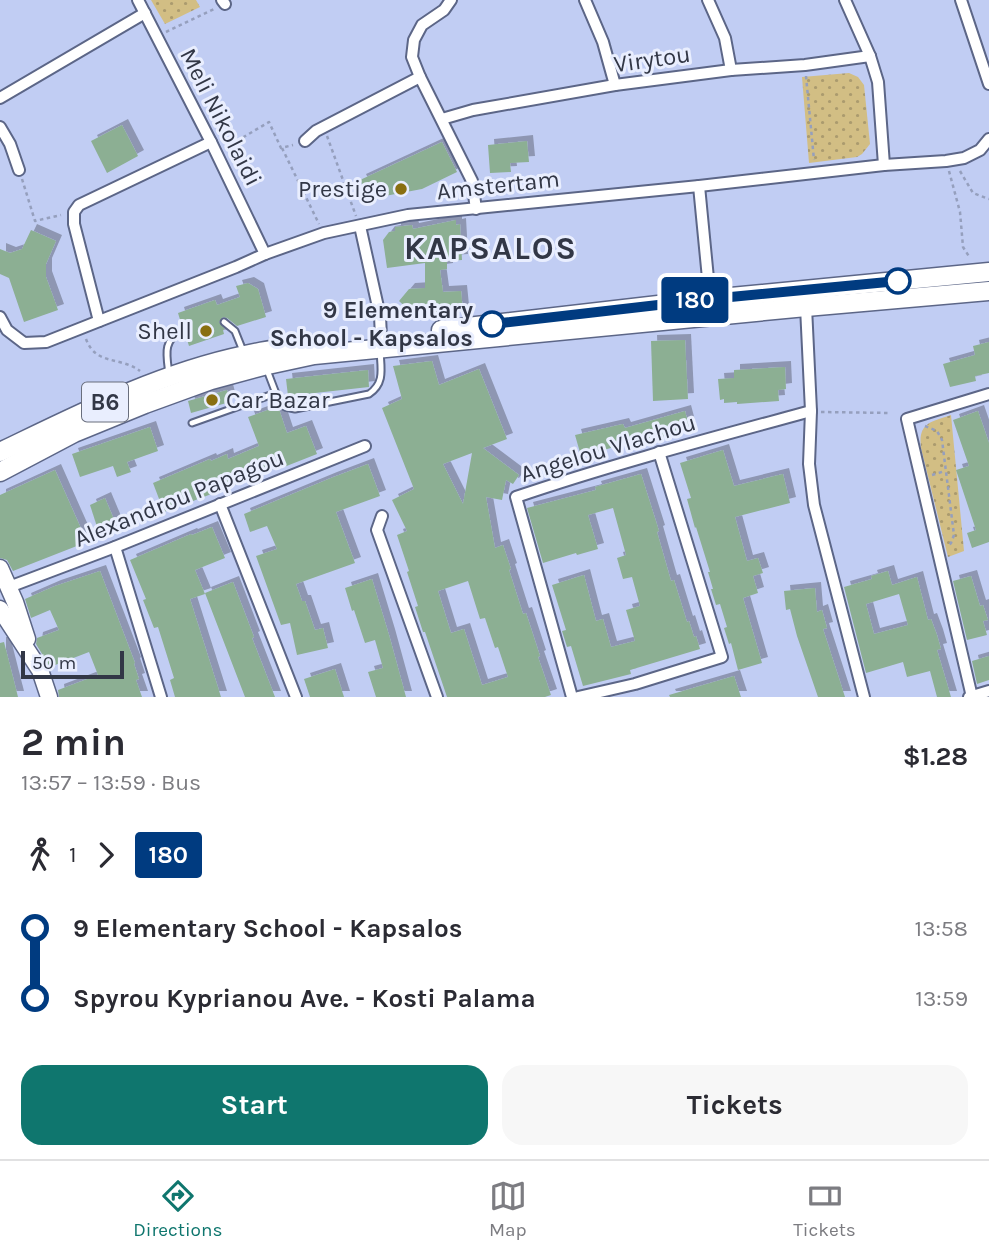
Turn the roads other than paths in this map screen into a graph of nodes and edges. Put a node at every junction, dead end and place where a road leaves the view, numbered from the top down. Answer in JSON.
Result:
{"nodes":[{"id":1,"x":138,"y":0,"type":"edge"},
{"id":2,"x":451,"y":0,"type":"edge"},
{"id":3,"x":585,"y":0,"type":"edge"},
{"id":4,"x":708,"y":0,"type":"edge"},
{"id":5,"x":845,"y":0,"type":"edge"},
{"id":6,"x":961,"y":0,"type":"edge"},
{"id":7,"x":145,"y":13,"type":"junction"},
{"id":8,"x":870,"y":56,"type":"junction"},
{"id":9,"x":731,"y":70,"type":"junction"},
{"id":10,"x":420,"y":77,"type":"junction"},
{"id":11,"x":989,"y":84,"type":"edge"},
{"id":12,"x":615,"y":85,"type":"junction"},
{"id":13,"x":0,"y":98,"type":"edge"},
{"id":14,"x":442,"y":119,"type":"junction"},
{"id":15,"x":0,"y":127,"type":"edge"},
{"id":16,"x":989,"y":139,"type":"edge"},
{"id":17,"x":305,"y":141,"type":"road end"},
{"id":18,"x":211,"y":142,"type":"junction"},
{"id":19,"x":884,"y":165,"type":"junction"},
{"id":20,"x":19,"y":170,"type":"road end"},
{"id":21,"x":699,"y":186,"type":"junction"},
{"id":22,"x":476,"y":209,"type":"junction"},
{"id":23,"x":360,"y":226,"type":"junction"},
{"id":24,"x":265,"y":254,"type":"junction"},
{"id":25,"x":984,"y":272,"type":"edge"},
{"id":26,"x":989,"y":292,"type":"edge"},
{"id":27,"x":710,"y":299,"type":"junction"},
{"id":28,"x":806,"y":306,"type":"junction"},
{"id":29,"x":0,"y":317,"type":"edge"},
{"id":30,"x":99,"y":321,"type":"junction"},
{"id":31,"x":224,"y":323,"type":"dead end"},
{"id":32,"x":183,"y":328,"type":"dead end"},
{"id":33,"x":381,"y":343,"type":"junction"},
{"id":34,"x":245,"y":355,"type":"junction"},
{"id":35,"x":265,"y":365,"type":"junction"},
{"id":36,"x":170,"y":377,"type":"junction"},
{"id":37,"x":276,"y":393,"type":"junction"},
{"id":38,"x":989,"y":394,"type":"edge"},
{"id":39,"x":811,"y":411,"type":"junction"},
{"id":40,"x":192,"y":423,"type":"dead end"},
{"id":41,"x":365,"y":446,"type":"dead end"},
{"id":42,"x":0,"y":452,"type":"edge"},
{"id":43,"x":659,"y":452,"type":"junction"},
{"id":44,"x":0,"y":472,"type":"edge"},
{"id":45,"x":220,"y":504,"type":"junction"},
{"id":46,"x":382,"y":516,"type":"dead end"},
{"id":47,"x":115,"y":547,"type":"junction"},
{"id":48,"x":0,"y":568,"type":"edge"},
{"id":49,"x":9,"y":587,"type":"junction"},
{"id":50,"x":0,"y":609,"type":"edge"},
{"id":51,"x":34,"y":662,"type":"junction"},
{"id":52,"x":635,"y":684,"type":"junction"},
{"id":53,"x":989,"y":691,"type":"edge"},
{"id":54,"x":49,"y":697,"type":"edge"},
{"id":55,"x":161,"y":697,"type":"edge"},
{"id":56,"x":296,"y":697,"type":"edge"},
{"id":57,"x":437,"y":697,"type":"edge"},
{"id":58,"x":572,"y":697,"type":"edge"},
{"id":59,"x":578,"y":697,"type":"edge"},
{"id":60,"x":640,"y":697,"type":"edge"},
{"id":61,"x":864,"y":697,"type":"edge"},
{"id":62,"x":971,"y":697,"type":"edge"}],
"edges":[{"from":1,"to":7,"type":"street","name":"Meli Nikolaidi"},
{"from":2,"to":10,"type":"street"},
{"from":3,"to":12,"type":"street"},
{"from":4,"to":9,"type":"street"},
{"from":5,"to":8,"type":"street"},
{"from":6,"to":11,"type":"street"},
{"from":7,"to":13,"type":"street"},
{"from":7,"to":18,"type":"street","name":"Meli Nikolaidi"},
{"from":8,"to":9,"type":"street","name":"Virytou"},
{"from":8,"to":19,"type":"street"},
{"from":9,"to":12,"type":"street","name":"Virytou"},
{"from":10,"to":14,"type":"street"},
{"from":10,"to":17,"type":"street"},
{"from":12,"to":14,"type":"street","name":"Virytou"},
{"from":14,"to":22,"type":"street"},
{"from":15,"to":20,"type":"street"},
{"from":16,"to":19,"type":"street","name":"Amstertam"},
{"from":18,"to":24,"type":"street","name":"Meli Nikolaidi"},
{"from":18,"to":30,"type":"street"},
{"from":19,"to":21,"type":"street","name":"Amstertam"},
{"from":21,"to":22,"type":"street","name":"Amstertam"},
{"from":21,"to":27,"type":"street"},
{"from":22,"to":23,"type":"street","name":"Amstertam"},
{"from":23,"to":24,"type":"street","name":"Amstertam"},
{"from":23,"to":33,"type":"street"},
{"from":24,"to":30,"type":"street","name":"Amstertam"},
{"from":25,"to":27,"type":"main road","number":"B6"},
{"from":26,"to":28,"type":"main road","number":"B6"},
{"from":27,"to":33,"type":"main road","number":"B6"},
{"from":28,"to":33,"type":"main road","number":"B6"},
{"from":28,"to":39,"type":"street"},
{"from":29,"to":30,"type":"street","name":"Amstertam"},
{"from":31,"to":34,"type":"lane"},
{"from":32,"to":36,"type":"lane"},
{"from":33,"to":34,"type":"main road","number":"B6"},
{"from":33,"to":35,"type":"main road","number":"B6"},
{"from":33,"to":37,"type":"lane"},
{"from":34,"to":36,"type":"main road","number":"B6"},
{"from":35,"to":37,"type":"lane"},
{"from":35,"to":44,"type":"main road","number":"B6"},
{"from":36,"to":42,"type":"main road","number":"B6"},
{"from":37,"to":40,"type":"lane"},
{"from":38,"to":62,"type":"street"},
{"from":39,"to":43,"type":"street","name":"Angelou Vlachou"},
{"from":39,"to":61,"type":"street"},
{"from":41,"to":45,"type":"street","name":"Alexandrou Papagou"},
{"from":43,"to":52,"type":"street"},
{"from":43,"to":58,"type":"street","name":"Angelou Vlachou"},
{"from":45,"to":47,"type":"street","name":"Alexandrou Papagou"},
{"from":45,"to":56,"type":"street"},
{"from":46,"to":57,"type":"street"},
{"from":47,"to":49,"type":"street","name":"Alexandrou Papagou"},
{"from":47,"to":55,"type":"street"},
{"from":48,"to":49,"type":"main road"},
{"from":49,"to":51,"type":"main road"},
{"from":50,"to":51,"type":"main road"},
{"from":51,"to":54,"type":"main road"},
{"from":52,"to":59,"type":"street"},
{"from":52,"to":60,"type":"street"},
{"from":53,"to":62,"type":"street"}]}
